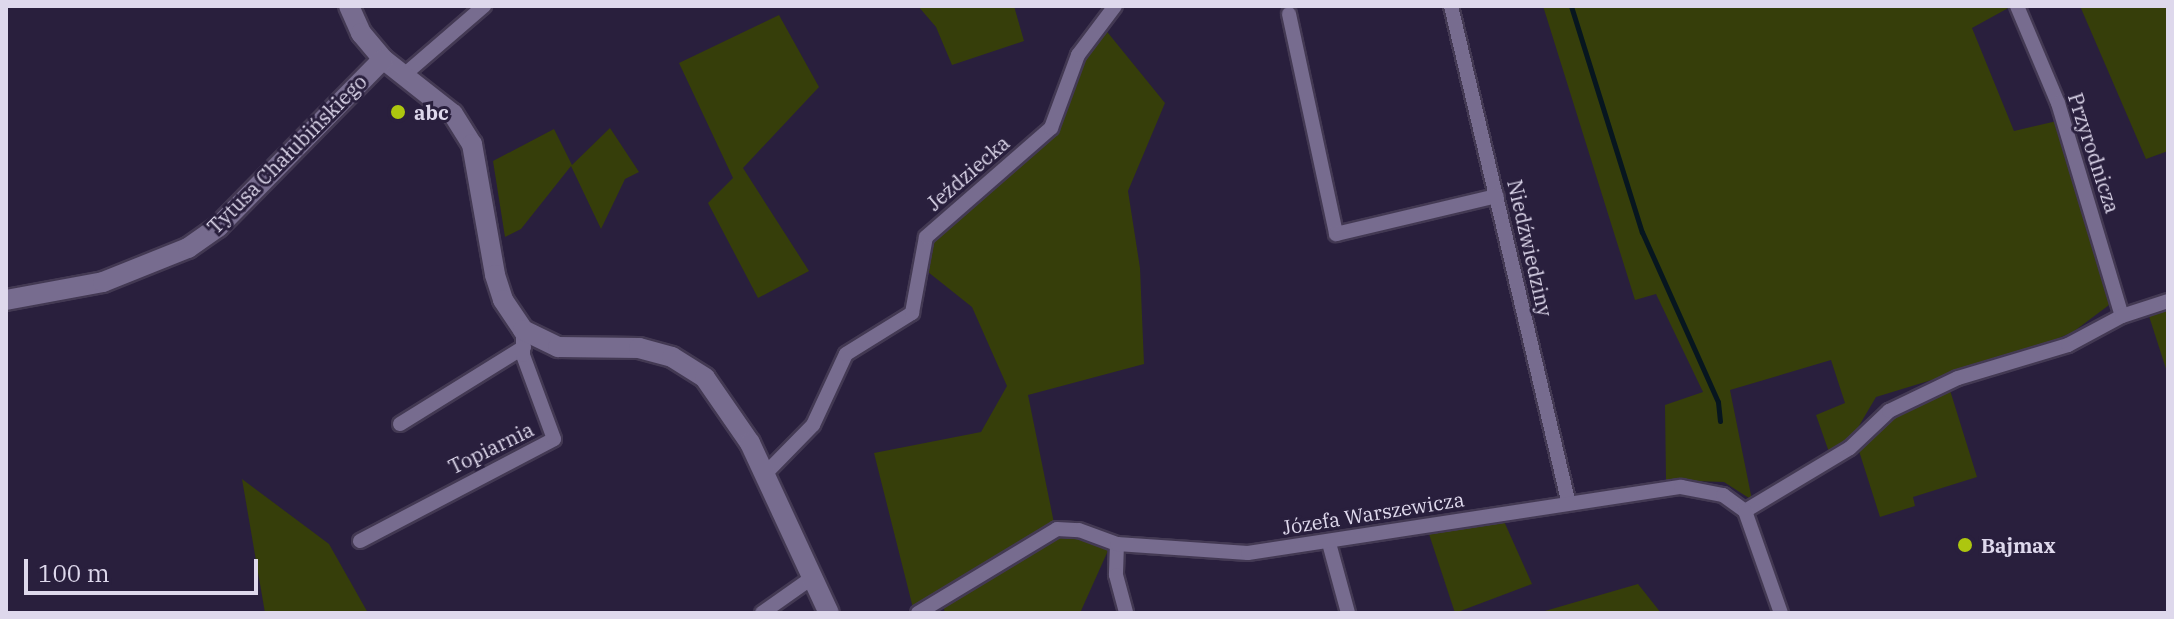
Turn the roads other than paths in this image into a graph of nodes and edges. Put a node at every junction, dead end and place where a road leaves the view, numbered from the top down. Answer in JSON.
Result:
{"nodes":[{"id":1,"x":349,"y":6,"type":"edge"},
{"id":2,"x":484,"y":6,"type":"edge"},
{"id":3,"x":1115,"y":6,"type":"edge"},
{"id":4,"x":1451,"y":6,"type":"edge"},
{"id":5,"x":2017,"y":6,"type":"edge"},
{"id":6,"x":1289,"y":14,"type":"dead end"},
{"id":7,"x":383,"y":59,"type":"junction"},
{"id":8,"x":404,"y":75,"type":"junction"},
{"id":9,"x":1497,"y":196,"type":"junction"},
{"id":10,"x":6,"y":300,"type":"edge"},
{"id":11,"x":2168,"y":301,"type":"edge"},
{"id":12,"x":2122,"y":316,"type":"junction"},
{"id":13,"x":523,"y":338,"type":"junction"},
{"id":14,"x":400,"y":424,"type":"dead end"},
{"id":15,"x":766,"y":473,"type":"junction"},
{"id":16,"x":1568,"y":500,"type":"junction"},
{"id":17,"x":1745,"y":511,"type":"junction"},
{"id":18,"x":360,"y":541,"type":"dead end"},
{"id":19,"x":1329,"y":543,"type":"junction"},
{"id":20,"x":1117,"y":544,"type":"junction"},
{"id":21,"x":813,"y":577,"type":"junction"},
{"id":22,"x":762,"y":613,"type":"edge"},
{"id":23,"x":829,"y":613,"type":"edge"},
{"id":24,"x":918,"y":613,"type":"edge"},
{"id":25,"x":1126,"y":613,"type":"edge"},
{"id":26,"x":1348,"y":613,"type":"edge"},
{"id":27,"x":1781,"y":613,"type":"edge"}],
"edges":[{"from":1,"to":7,"type":"street"},
{"from":2,"to":8,"type":"street"},
{"from":3,"to":15,"type":"street","name":"Jeździecka"},
{"from":4,"to":9,"type":"street","name":"Niedźwiedziny"},
{"from":5,"to":12,"type":"street","name":"Przyrodnicza"},
{"from":6,"to":9,"type":"street"},
{"from":7,"to":8,"type":"street"},
{"from":7,"to":10,"type":"street","name":"Tytusa Chałubińskiego"},
{"from":8,"to":13,"type":"street"},
{"from":9,"to":16,"type":"street","name":"Niedźwiedziny"},
{"from":11,"to":12,"type":"street"},
{"from":12,"to":17,"type":"street"},
{"from":13,"to":14,"type":"street"},
{"from":13,"to":15,"type":"street"},
{"from":13,"to":18,"type":"street","name":"Topiarnia"},
{"from":15,"to":21,"type":"street"},
{"from":16,"to":17,"type":"street","name":"Józefa Warszewicza"},
{"from":16,"to":19,"type":"street","name":"Józefa Warszewicza"},
{"from":17,"to":27,"type":"street"},
{"from":19,"to":20,"type":"street","name":"Józefa Warszewicza"},
{"from":19,"to":26,"type":"street"},
{"from":20,"to":24,"type":"street","name":"Józefa Warszewicza"},
{"from":20,"to":25,"type":"street"},
{"from":21,"to":22,"type":"street"},
{"from":21,"to":23,"type":"street"}]}
